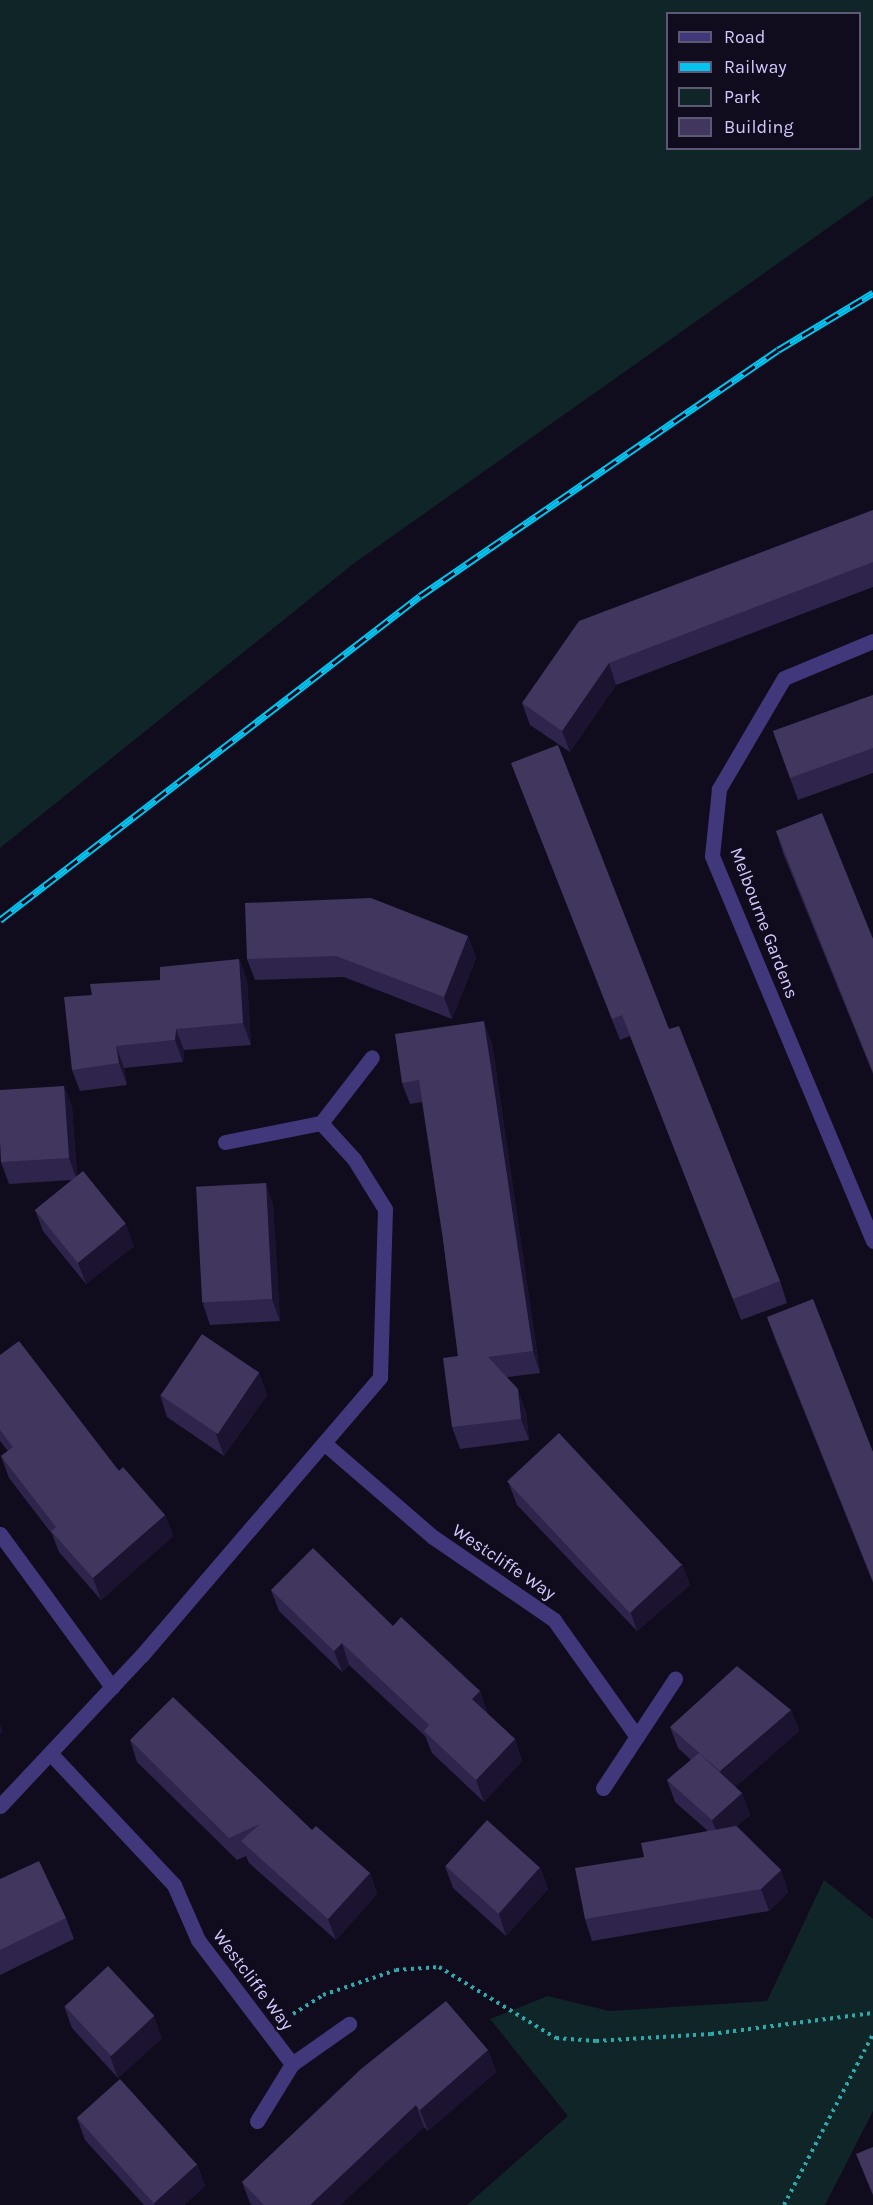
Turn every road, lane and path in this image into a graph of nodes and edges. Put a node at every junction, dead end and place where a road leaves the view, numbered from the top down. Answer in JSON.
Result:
{"nodes":[{"id":1,"x":873,"y":641,"type":"edge"},
{"id":2,"x":372,"y":1057,"type":"dead end"},
{"id":3,"x":321,"y":1123,"type":"junction"},
{"id":4,"x":225,"y":1142,"type":"dead end"},
{"id":5,"x":873,"y":1241,"type":"edge"},
{"id":6,"x":324,"y":1443,"type":"junction"},
{"id":7,"x":0,"y":1534,"type":"edge"},
{"id":8,"x":675,"y":1679,"type":"dead end"},
{"id":9,"x":112,"y":1687,"type":"junction"},
{"id":10,"x":637,"y":1737,"type":"junction"},
{"id":11,"x":51,"y":1754,"type":"junction"},
{"id":12,"x":603,"y":1788,"type":"dead end"},
{"id":13,"x":0,"y":1806,"type":"edge"},
{"id":14,"x":873,"y":2013,"type":"edge"},
{"id":15,"x":349,"y":2024,"type":"dead end"},
{"id":16,"x":268,"y":2031,"type":"junction"},
{"id":17,"x":873,"y":2034,"type":"edge"},
{"id":18,"x":292,"y":2064,"type":"junction"},
{"id":19,"x":257,"y":2121,"type":"dead end"},
{"id":20,"x":784,"y":2205,"type":"edge"}],
"edges":[{"from":1,"to":5,"type":"street","name":"Melbourne Gardens"},
{"from":2,"to":3,"type":"street"},
{"from":3,"to":4,"type":"street"},
{"from":3,"to":6,"type":"street"},
{"from":6,"to":9,"type":"street"},
{"from":6,"to":10,"type":"street","name":"Westcliffe Way"},
{"from":7,"to":9,"type":"street"},
{"from":8,"to":10,"type":"street"},
{"from":9,"to":11,"type":"street"},
{"from":10,"to":12,"type":"street"},
{"from":11,"to":13,"type":"street"},
{"from":11,"to":16,"type":"street","name":"Westcliffe Way"},
{"from":14,"to":16,"type":"path"},
{"from":15,"to":18,"type":"street"},
{"from":16,"to":18,"type":"street","name":"Westcliffe Way"},
{"from":17,"to":20,"type":"path"},
{"from":18,"to":19,"type":"street"}]}
